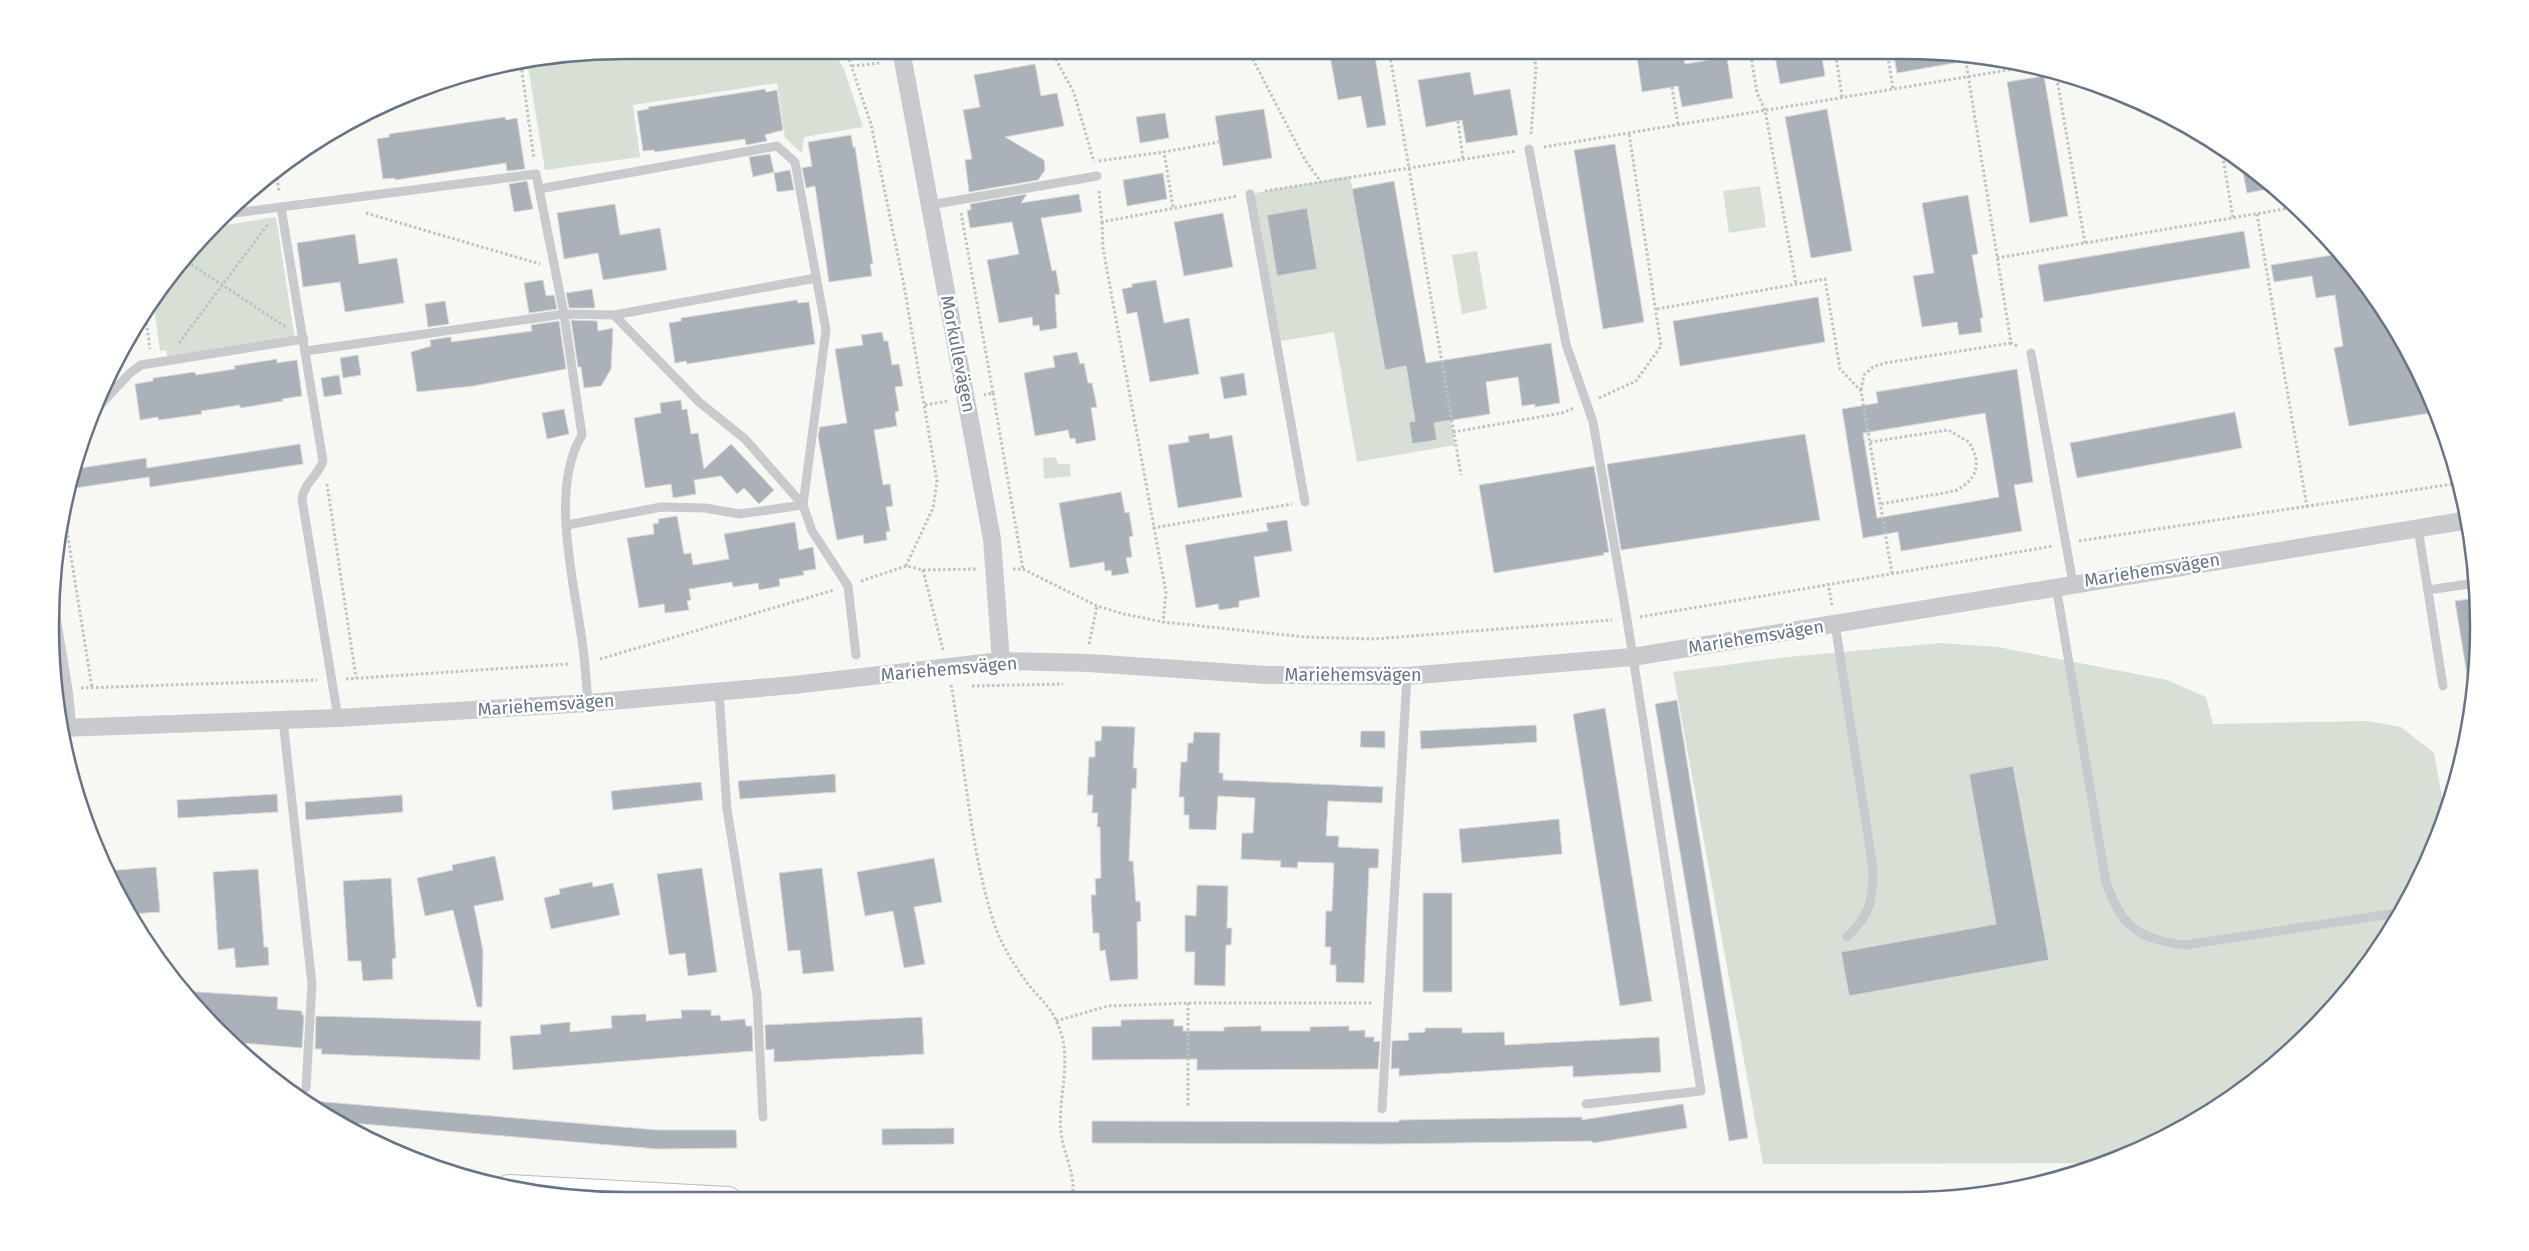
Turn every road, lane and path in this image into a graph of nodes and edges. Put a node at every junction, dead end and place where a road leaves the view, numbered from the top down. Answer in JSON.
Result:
{"nodes":[{"id":1,"x":849,"y":59,"type":"edge"},
{"id":2,"x":910,"y":59,"type":"edge"},
{"id":3,"x":1056,"y":59,"type":"edge"},
{"id":4,"x":1253,"y":59,"type":"edge"},
{"id":5,"x":1390,"y":59,"type":"edge"},
{"id":6,"x":1534,"y":59,"type":"edge"},
{"id":7,"x":1751,"y":59,"type":"edge"},
{"id":8,"x":1836,"y":59,"type":"edge"},
{"id":9,"x":1888,"y":59,"type":"edge"},
{"id":10,"x":880,"y":63,"type":"dead end"},
{"id":11,"x":1966,"y":63,"type":"edge"},
{"id":12,"x":852,"y":66,"type":"junction"},
{"id":13,"x":522,"y":69,"type":"edge"},
{"id":14,"x":2010,"y":69,"type":"edge"},
{"id":15,"x":1967,"y":76,"type":"junction"},
{"id":16,"x":2057,"y":80,"type":"edge"},
{"id":17,"x":1672,"y":87,"type":"dead end"},
{"id":18,"x":1893,"y":89,"type":"junction"},
{"id":19,"x":1842,"y":97,"type":"junction"},
{"id":20,"x":1765,"y":110,"type":"junction"},
{"id":21,"x":1458,"y":121,"type":"dead end"},
{"id":22,"x":1678,"y":124,"type":"junction"},
{"id":23,"x":1629,"y":133,"type":"junction"},
{"id":24,"x":1219,"y":142,"type":"dead end"},
{"id":25,"x":1529,"y":149,"type":"junction"},
{"id":26,"x":1164,"y":152,"type":"junction"},
{"id":27,"x":2223,"y":157,"type":"edge"},
{"id":28,"x":1463,"y":159,"type":"junction"},
{"id":29,"x":1094,"y":162,"type":"junction"},
{"id":30,"x":1408,"y":167,"type":"junction"},
{"id":31,"x":536,"y":174,"type":"junction"},
{"id":32,"x":1097,"y":176,"type":"junction"},
{"id":33,"x":277,"y":178,"type":"edge"},
{"id":34,"x":1321,"y":182,"type":"junction"},
{"id":35,"x":539,"y":189,"type":"junction"},
{"id":36,"x":1250,"y":194,"type":"junction"},
{"id":37,"x":959,"y":200,"type":"junction"},
{"id":38,"x":930,"y":206,"type":"junction"},
{"id":39,"x":281,"y":207,"type":"junction"},
{"id":40,"x":1173,"y":207,"type":"junction"},
{"id":41,"x":2287,"y":209,"type":"edge"},
{"id":42,"x":366,"y":212,"type":"dead end"},
{"id":43,"x":238,"y":213,"type":"edge"},
{"id":44,"x":2257,"y":214,"type":"junction"},
{"id":45,"x":2233,"y":218,"type":"junction"},
{"id":46,"x":1102,"y":222,"type":"junction"},
{"id":47,"x":2085,"y":243,"type":"junction"},
{"id":48,"x":967,"y":247,"type":"dead end"},
{"id":49,"x":1997,"y":258,"type":"junction"},
{"id":50,"x":190,"y":263,"type":"edge"},
{"id":51,"x":556,"y":269,"type":"junction"},
{"id":52,"x":816,"y":278,"type":"junction"},
{"id":53,"x":1796,"y":284,"type":"junction"},
{"id":54,"x":1657,"y":309,"type":"junction"},
{"id":55,"x":564,"y":314,"type":"junction"},
{"id":56,"x":614,"y":315,"type":"junction"},
{"id":57,"x":146,"y":323,"type":"edge"},
{"id":58,"x":304,"y":338,"type":"junction"},
{"id":59,"x":2011,"y":343,"type":"junction"},
{"id":60,"x":306,"y":351,"type":"junction"},
{"id":61,"x":2031,"y":353,"type":"joint"},
{"id":62,"x":168,"y":359,"type":"junction"},
{"id":63,"x":152,"y":362,"type":"junction"},
{"id":64,"x":1861,"y":391,"type":"junction"},
{"id":65,"x":992,"y":393,"type":"dead end"},
{"id":66,"x":106,"y":399,"type":"edge"},
{"id":67,"x":1588,"y":403,"type":"junction"},
{"id":68,"x":1453,"y":432,"type":"junction"},
{"id":69,"x":1870,"y":442,"type":"junction"},
{"id":70,"x":323,"y":461,"type":"junction"},
{"id":71,"x":1461,"y":475,"type":"dead end"},
{"id":72,"x":2452,"y":484,"type":"edge"},
{"id":73,"x":1305,"y":502,"type":"joint"},
{"id":74,"x":1881,"y":504,"type":"junction"},
{"id":75,"x":803,"y":505,"type":"junction"},
{"id":76,"x":2307,"y":507,"type":"junction"},
{"id":77,"x":2460,"y":521,"type":"edge"},
{"id":78,"x":567,"y":524,"type":"junction"},
{"id":79,"x":1153,"y":528,"type":"junction"},
{"id":80,"x":2418,"y":528,"type":"junction"},
{"id":81,"x":67,"y":532,"type":"edge"},
{"id":82,"x":2067,"y":543,"type":"junction"},
{"id":83,"x":906,"y":566,"type":"dead end"},
{"id":84,"x":1023,"y":569,"type":"dead end"},
{"id":85,"x":923,"y":570,"type":"dead end"},
{"id":86,"x":1892,"y":573,"type":"junction"},
{"id":87,"x":2065,"y":584,"type":"junction"},
{"id":88,"x":2469,"y":584,"type":"edge"},
{"id":89,"x":2428,"y":590,"type":"junction"},
{"id":90,"x":1626,"y":619,"type":"junction"},
{"id":91,"x":1163,"y":622,"type":"junction"},
{"id":92,"x":1835,"y":624,"type":"junction"},
{"id":93,"x":938,"y":633,"type":"dead end"},
{"id":94,"x":1090,"y":634,"type":"dead end"},
{"id":95,"x":59,"y":637,"type":"edge"},
{"id":96,"x":856,"y":655,"type":"dead end"},
{"id":97,"x":1632,"y":657,"type":"junction"},
{"id":98,"x":1001,"y":661,"type":"junction"},
{"id":99,"x":1407,"y":676,"type":"junction"},
{"id":100,"x":356,"y":678,"type":"dead end"},
{"id":101,"x":2443,"y":686,"type":"dead end"},
{"id":102,"x":92,"y":688,"type":"dead end"},
{"id":103,"x":951,"y":688,"type":"dead end"},
{"id":104,"x":719,"y":692,"type":"junction"},
{"id":105,"x":588,"y":703,"type":"junction"},
{"id":106,"x":338,"y":718,"type":"junction"},
{"id":107,"x":67,"y":719,"type":"edge"},
{"id":108,"x":283,"y":720,"type":"junction"},
{"id":109,"x":69,"y":728,"type":"edge"},
{"id":110,"x":2391,"y":914,"type":"edge"},
{"id":111,"x":1847,"y":937,"type":"dead end"},
{"id":112,"x":1188,"y":1003,"type":"junction"},
{"id":113,"x":1387,"y":1003,"type":"junction"},
{"id":114,"x":1056,"y":1020,"type":"junction"},
{"id":115,"x":306,"y":1088,"type":"dead end"},
{"id":116,"x":1586,"y":1104,"type":"dead end"},
{"id":117,"x":1188,"y":1108,"type":"dead end"},
{"id":118,"x":1382,"y":1108,"type":"dead end"},
{"id":119,"x":763,"y":1117,"type":"dead end"},
{"id":120,"x":1073,"y":1191,"type":"dead end"}],
"edges":[{"from":1,"to":12,"type":"path"},
{"from":2,"to":38,"type":"street","name":"Morkullevägen"},
{"from":3,"to":29,"type":"path"},
{"from":4,"to":34,"type":"path"},
{"from":5,"to":30,"type":"path"},
{"from":6,"to":25,"type":"path"},
{"from":7,"to":20,"type":"path"},
{"from":8,"to":19,"type":"path"},
{"from":9,"to":18,"type":"path"},
{"from":10,"to":12,"type":"path"},
{"from":11,"to":15,"type":"path"},
{"from":12,"to":83,"type":"path"},
{"from":13,"to":31,"type":"path"},
{"from":14,"to":15,"type":"path"},
{"from":15,"to":18,"type":"path"},
{"from":15,"to":49,"type":"path"},
{"from":16,"to":47,"type":"path"},
{"from":17,"to":22,"type":"path"},
{"from":18,"to":19,"type":"path"},
{"from":19,"to":20,"type":"path"},
{"from":20,"to":22,"type":"path"},
{"from":20,"to":53,"type":"path"},
{"from":21,"to":28,"type":"path"},
{"from":22,"to":23,"type":"path"},
{"from":23,"to":25,"type":"path"},
{"from":23,"to":54,"type":"path"},
{"from":24,"to":26,"type":"path"},
{"from":25,"to":28,"type":"path"},
{"from":25,"to":67,"type":"lane"},
{"from":26,"to":29,"type":"path"},
{"from":26,"to":40,"type":"path"},
{"from":27,"to":45,"type":"path"},
{"from":28,"to":30,"type":"path"},
{"from":29,"to":32,"type":"path"},
{"from":30,"to":34,"type":"path"},
{"from":30,"to":68,"type":"path"},
{"from":31,"to":35,"type":"lane"},
{"from":31,"to":39,"type":"lane"},
{"from":32,"to":37,"type":"lane"},
{"from":32,"to":46,"type":"path"},
{"from":33,"to":39,"type":"path"},
{"from":34,"to":36,"type":"path"},
{"from":35,"to":51,"type":"lane"},
{"from":35,"to":52,"type":"lane"},
{"from":36,"to":40,"type":"path"},
{"from":36,"to":73,"type":"lane"},
{"from":37,"to":38,"type":"lane"},
{"from":37,"to":48,"type":"path"},
{"from":38,"to":98,"type":"street","name":"Morkullevägen"},
{"from":39,"to":43,"type":"lane"},
{"from":39,"to":58,"type":"lane"},
{"from":39,"to":62,"type":"path"},
{"from":40,"to":46,"type":"path"},
{"from":41,"to":44,"type":"path"},
{"from":42,"to":51,"type":"path"},
{"from":44,"to":45,"type":"path"},
{"from":44,"to":76,"type":"path"},
{"from":45,"to":47,"type":"path"},
{"from":46,"to":79,"type":"path"},
{"from":47,"to":49,"type":"path"},
{"from":49,"to":59,"type":"path"},
{"from":50,"to":58,"type":"path"},
{"from":51,"to":55,"type":"lane"},
{"from":52,"to":56,"type":"lane"},
{"from":52,"to":75,"type":"lane"},
{"from":53,"to":54,"type":"path"},
{"from":53,"to":64,"type":"path"},
{"from":54,"to":67,"type":"path"},
{"from":55,"to":56,"type":"lane"},
{"from":55,"to":60,"type":"lane"},
{"from":55,"to":78,"type":"lane"},
{"from":56,"to":75,"type":"lane"},
{"from":57,"to":63,"type":"path"},
{"from":58,"to":60,"type":"lane"},
{"from":58,"to":62,"type":"lane"},
{"from":59,"to":61,"type":"path"},
{"from":59,"to":64,"type":"path"},
{"from":60,"to":70,"type":"lane"},
{"from":61,"to":82,"type":"lane"},
{"from":62,"to":63,"type":"lane"},
{"from":63,"to":66,"type":"lane"},
{"from":64,"to":69,"type":"path"},
{"from":65,"to":84,"type":"path"},
{"from":67,"to":68,"type":"path"},
{"from":67,"to":90,"type":"lane"},
{"from":68,"to":71,"type":"path"},
{"from":69,"to":74,"type":"path"},
{"from":69,"to":74,"type":"path"},
{"from":70,"to":100,"type":"path"},
{"from":70,"to":106,"type":"lane"},
{"from":72,"to":76,"type":"path"},
{"from":73,"to":79,"type":"path"},
{"from":74,"to":86,"type":"path"},
{"from":75,"to":78,"type":"lane"},
{"from":75,"to":96,"type":"lane"},
{"from":76,"to":82,"type":"path"},
{"from":77,"to":80,"type":"street","name":"Mariehemsvägen"},
{"from":78,"to":105,"type":"lane"},
{"from":79,"to":91,"type":"path"},
{"from":80,"to":87,"type":"street","name":"Mariehemsvägen"},
{"from":80,"to":89,"type":"lane"},
{"from":81,"to":102,"type":"path"},
{"from":82,"to":86,"type":"path"},
{"from":82,"to":87,"type":"lane"},
{"from":85,"to":93,"type":"path"},
{"from":86,"to":90,"type":"path"},
{"from":87,"to":92,"type":"street","name":"Mariehemsvägen"},
{"from":87,"to":110,"type":"lane"},
{"from":88,"to":89,"type":"lane"},
{"from":89,"to":101,"type":"lane"},
{"from":90,"to":91,"type":"path"},
{"from":90,"to":97,"type":"lane"},
{"from":91,"to":94,"type":"path"},
{"from":92,"to":97,"type":"street","name":"Mariehemsvägen"},
{"from":92,"to":111,"type":"lane","name":"Mariehemsvägen"},
{"from":95,"to":107,"type":"lane"},
{"from":97,"to":99,"type":"street","name":"Mariehemsvägen"},
{"from":97,"to":116,"type":"lane"},
{"from":98,"to":99,"type":"street","name":"Mariehemsvägen"},
{"from":98,"to":104,"type":"street","name":"Mariehemsvägen"},
{"from":99,"to":113,"type":"lane"},
{"from":103,"to":114,"type":"path"},
{"from":104,"to":105,"type":"street","name":"Mariehemsvägen"},
{"from":104,"to":119,"type":"lane"},
{"from":105,"to":106,"type":"street","name":"Mariehemsvägen"},
{"from":106,"to":108,"type":"street","name":"Mariehemsvägen"},
{"from":108,"to":109,"type":"street","name":"Mariehemsvägen"},
{"from":108,"to":115,"type":"lane"},
{"from":112,"to":113,"type":"path"},
{"from":112,"to":114,"type":"path"},
{"from":112,"to":117,"type":"path"},
{"from":113,"to":118,"type":"lane"},
{"from":114,"to":120,"type":"path"}]}
